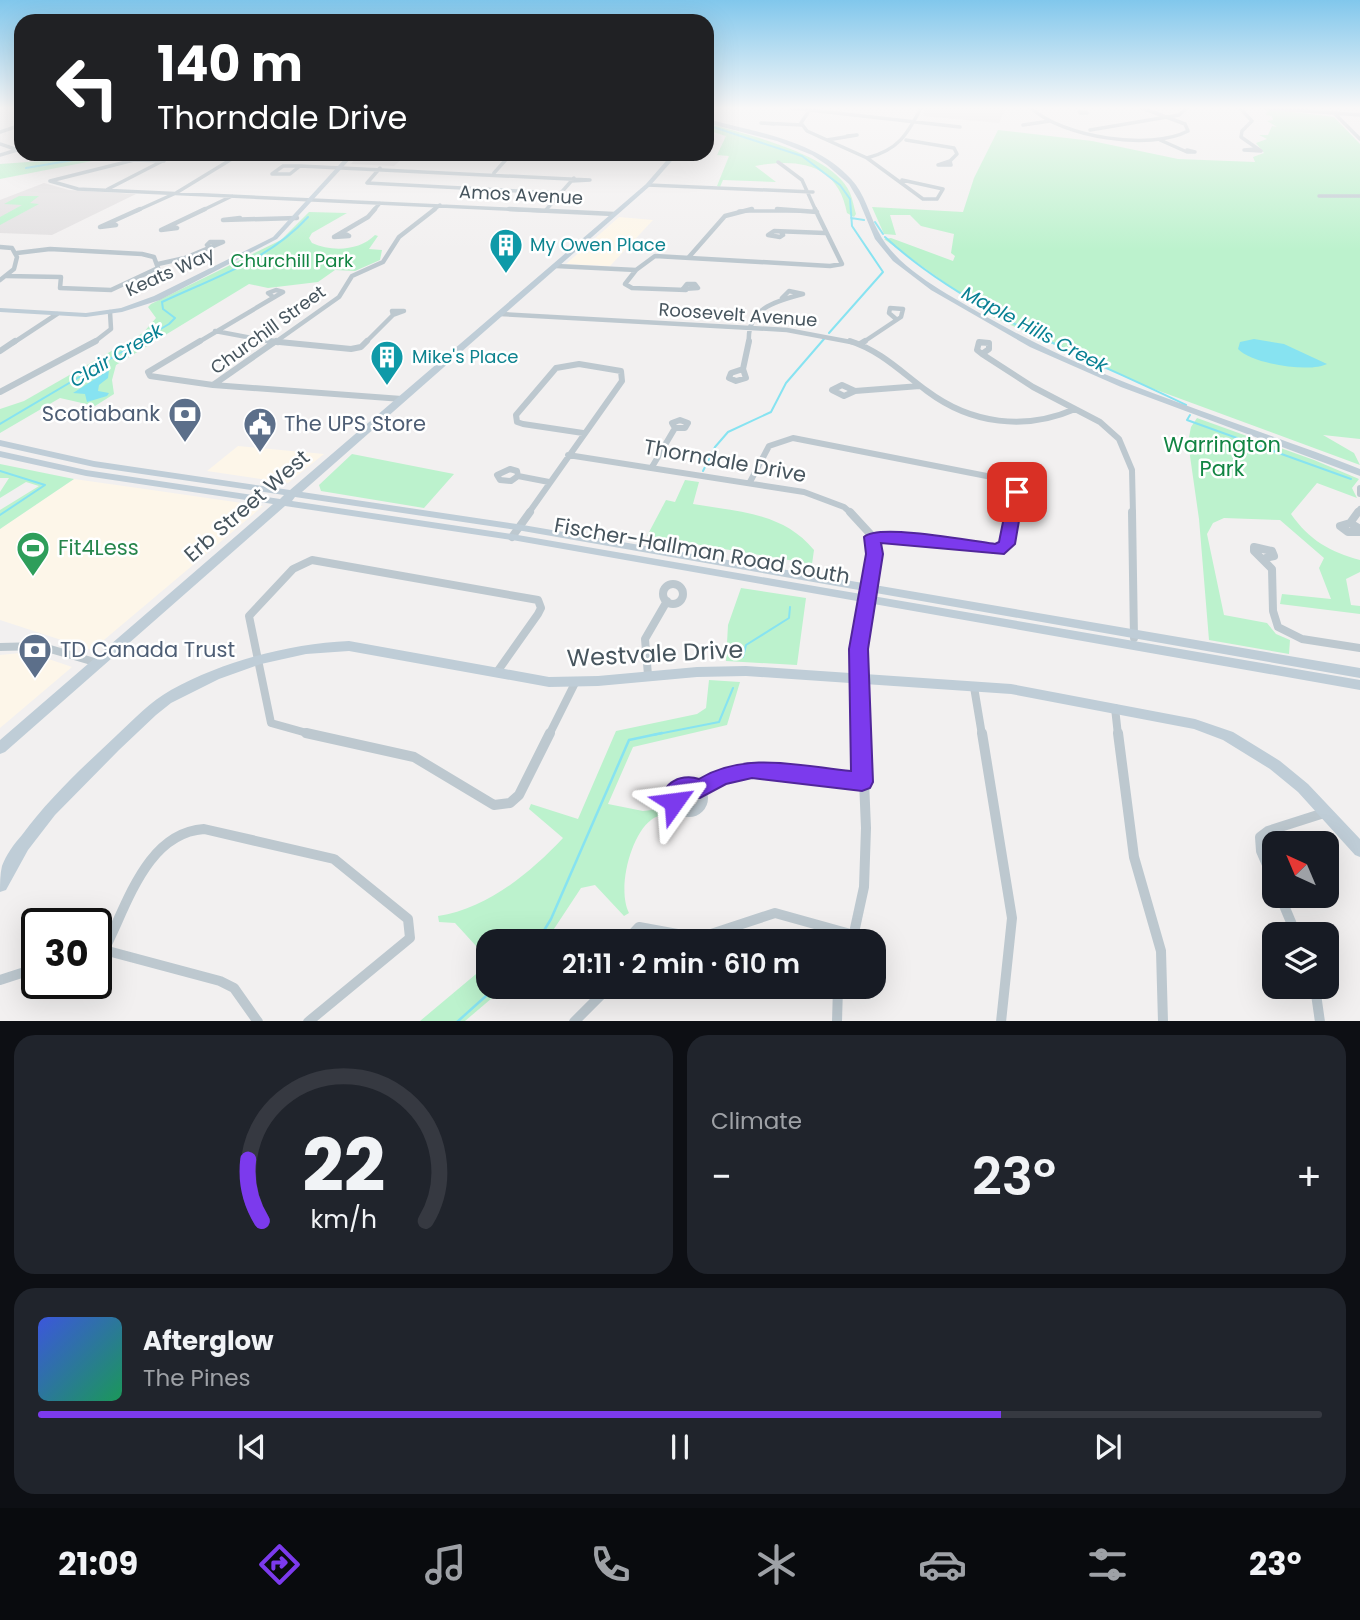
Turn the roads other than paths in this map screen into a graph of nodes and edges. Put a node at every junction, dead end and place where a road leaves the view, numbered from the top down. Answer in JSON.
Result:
{"nodes":[{"id":1,"x":813,"y":156,"type":"edge"},
{"id":2,"x":862,"y":156,"type":"edge"},
{"id":3,"x":876,"y":156,"type":"edge"},
{"id":4,"x":955,"y":156,"type":"edge"},
{"id":5,"x":867,"y":158,"type":"junction"},
{"id":6,"x":129,"y":161,"type":"edge"},
{"id":7,"x":164,"y":161,"type":"edge"},
{"id":8,"x":229,"y":161,"type":"edge"},
{"id":9,"x":346,"y":161,"type":"edge"},
{"id":10,"x":505,"y":161,"type":"edge"},
{"id":11,"x":670,"y":161,"type":"edge"},
{"id":12,"x":950,"y":161,"type":"dead end"},
{"id":13,"x":778,"y":162,"type":"dead end"},
{"id":14,"x":300,"y":166,"type":"junction"},
{"id":15,"x":341,"y":166,"type":"junction"},
{"id":16,"x":380,"y":168,"type":"junction"},
{"id":17,"x":495,"y":173,"type":"junction"},
{"id":18,"x":902,"y":180,"type":"junction"},
{"id":19,"x":648,"y":185,"type":"junction"},
{"id":20,"x":107,"y":190,"type":"junction"},
{"id":21,"x":813,"y":192,"type":"junction"},
{"id":22,"x":176,"y":193,"type":"junction"},
{"id":23,"x":558,"y":193,"type":"junction"},
{"id":24,"x":232,"y":196,"type":"junction"},
{"id":25,"x":1319,"y":196,"type":"dead end"},
{"id":26,"x":1360,"y":196,"type":"edge"},
{"id":27,"x":313,"y":200,"type":"junction"},
{"id":28,"x":381,"y":203,"type":"junction"},
{"id":29,"x":440,"y":205,"type":"junction"},
{"id":30,"x":545,"y":211,"type":"junction"},
{"id":31,"x":817,"y":212,"type":"junction"},
{"id":32,"x":614,"y":214,"type":"junction"},
{"id":33,"x":240,"y":218,"type":"dead end"},
{"id":34,"x":297,"y":218,"type":"junction"},
{"id":35,"x":113,"y":223,"type":"dead end"},
{"id":36,"x":174,"y":226,"type":"dead end"},
{"id":37,"x":781,"y":232,"type":"dead end"},
{"id":38,"x":344,"y":233,"type":"dead end"},
{"id":39,"x":825,"y":233,"type":"junction"},
{"id":40,"x":0,"y":247,"type":"edge"},
{"id":41,"x":211,"y":247,"type":"dead end"},
{"id":42,"x":17,"y":253,"type":"junction"},
{"id":43,"x":689,"y":257,"type":"junction"},
{"id":44,"x":158,"y":264,"type":"junction"},
{"id":45,"x":556,"y":266,"type":"junction"},
{"id":46,"x":636,"y":270,"type":"junction"},
{"id":47,"x":6,"y":276,"type":"junction"},
{"id":48,"x":0,"y":280,"type":"edge"},
{"id":49,"x":686,"y":290,"type":"dead end"},
{"id":50,"x":272,"y":296,"type":"dead end"},
{"id":51,"x":782,"y":298,"type":"dead end"},
{"id":52,"x":0,"y":310,"type":"edge"},
{"id":53,"x":110,"y":312,"type":"junction"},
{"id":54,"x":57,"y":314,"type":"junction"},
{"id":55,"x":500,"y":314,"type":"junction"},
{"id":56,"x":393,"y":315,"type":"dead end"},
{"id":57,"x":895,"y":318,"type":"dead end"},
{"id":58,"x":748,"y":328,"type":"junction"},
{"id":59,"x":214,"y":331,"type":"junction"},
{"id":60,"x":274,"y":342,"type":"junction"},
{"id":61,"x":860,"y":345,"type":"junction"},
{"id":62,"x":0,"y":351,"type":"edge"},
{"id":63,"x":982,"y":354,"type":"dead end"},
{"id":64,"x":743,"y":369,"type":"dead end"},
{"id":65,"x":213,"y":385,"type":"junction"},
{"id":66,"x":920,"y":386,"type":"junction"},
{"id":67,"x":855,"y":391,"type":"dead end"},
{"id":68,"x":0,"y":392,"type":"edge"},
{"id":69,"x":402,"y":399,"type":"junction"},
{"id":70,"x":1075,"y":409,"type":"junction"},
{"id":71,"x":675,"y":428,"type":"dead end"},
{"id":72,"x":583,"y":433,"type":"junction"},
{"id":73,"x":0,"y":443,"type":"edge"},
{"id":74,"x":0,"y":454,"type":"edge"},
{"id":75,"x":568,"y":455,"type":"junction"},
{"id":76,"x":652,"y":467,"type":"junction"},
{"id":77,"x":1360,"y":473,"type":"edge"},
{"id":78,"x":519,"y":476,"type":"dead end"},
{"id":79,"x":549,"y":482,"type":"junction"},
{"id":80,"x":750,"y":482,"type":"junction"},
{"id":81,"x":1360,"y":488,"type":"edge"},
{"id":82,"x":295,"y":492,"type":"junction"},
{"id":83,"x":1360,"y":494,"type":"edge"},
{"id":84,"x":285,"y":501,"type":"junction"},
{"id":85,"x":1360,"y":509,"type":"edge"},
{"id":86,"x":1360,"y":531,"type":"edge"},
{"id":87,"x":514,"y":532,"type":"junction"},
{"id":88,"x":873,"y":537,"type":"junction"},
{"id":89,"x":1266,"y":558,"type":"dead end"},
{"id":90,"x":867,"y":594,"type":"junction"},
{"id":91,"x":667,"y":601,"type":"dead end"},
{"id":92,"x":1134,"y":640,"type":"junction"},
{"id":93,"x":0,"y":647,"type":"edge"},
{"id":94,"x":1360,"y":648,"type":"edge"},
{"id":95,"x":258,"y":662,"type":"junction"},
{"id":96,"x":98,"y":663,"type":"junction"},
{"id":97,"x":497,"y":672,"type":"junction"},
{"id":98,"x":1360,"y":673,"type":"edge"},
{"id":99,"x":648,"y":675,"type":"junction"},
{"id":100,"x":858,"y":678,"type":"junction"},
{"id":101,"x":575,"y":683,"type":"junction"},
{"id":102,"x":1360,"y":685,"type":"edge"},
{"id":103,"x":974,"y":687,"type":"junction"},
{"id":104,"x":1115,"y":708,"type":"junction"},
{"id":105,"x":0,"y":748,"type":"edge"},
{"id":106,"x":862,"y":782,"type":"junction"},
{"id":107,"x":700,"y":789,"type":"dead end"},
{"id":108,"x":1324,"y":813,"type":"junction"},
{"id":109,"x":1268,"y":831,"type":"edge"},
{"id":110,"x":1262,"y":836,"type":"edge"},
{"id":111,"x":1360,"y":850,"type":"edge"},
{"id":112,"x":1262,"y":853,"type":"edge"},
{"id":113,"x":0,"y":885,"type":"edge"},
{"id":114,"x":112,"y":929,"type":"edge"},
{"id":115,"x":637,"y":929,"type":"edge"},
{"id":116,"x":660,"y":929,"type":"edge"},
{"id":117,"x":726,"y":929,"type":"edge"},
{"id":118,"x":825,"y":929,"type":"edge"},
{"id":119,"x":855,"y":929,"type":"edge"},
{"id":120,"x":112,"y":953,"type":"edge"},
{"id":121,"x":21,"y":974,"type":"edge"},
{"id":122,"x":0,"y":981,"type":"edge"},
{"id":123,"x":597,"y":999,"type":"edge"},
{"id":124,"x":838,"y":999,"type":"edge"},
{"id":125,"x":1317,"y":999,"type":"edge"},
{"id":126,"x":258,"y":1021,"type":"edge"},
{"id":127,"x":308,"y":1021,"type":"edge"},
{"id":128,"x":574,"y":1021,"type":"edge"},
{"id":129,"x":837,"y":1021,"type":"edge"},
{"id":130,"x":1001,"y":1021,"type":"edge"},
{"id":131,"x":1163,"y":1021,"type":"edge"},
{"id":132,"x":1320,"y":1021,"type":"edge"}],
"edges":[{"from":1,"to":77,"type":"main road"},
{"from":2,"to":5,"type":"street"},
{"from":3,"to":5,"type":"street"},
{"from":4,"to":12,"type":"street"},
{"from":5,"to":18,"type":"street"},
{"from":6,"to":20,"type":"street","name":"Amos Avenue"},
{"from":7,"to":20,"type":"street"},
{"from":8,"to":22,"type":"street"},
{"from":9,"to":15,"type":"main road","name":"Keats Way"},
{"from":10,"to":17,"type":"street"},
{"from":11,"to":19,"type":"main road","name":"Erb Street West"},
{"from":13,"to":21,"type":"street"},
{"from":14,"to":14,"type":"street"},
{"from":14,"to":15,"type":"street"},
{"from":15,"to":16,"type":"street"},
{"from":15,"to":27,"type":"main road","name":"Keats Way"},
{"from":16,"to":17,"type":"street"},
{"from":16,"to":23,"type":"street"},
{"from":17,"to":23,"type":"street"},
{"from":18,"to":18,"type":"street"},
{"from":19,"to":21,"type":"street"},
{"from":19,"to":32,"type":"main road","name":"Erb Street West"},
{"from":20,"to":22,"type":"street","name":"Amos Avenue"},
{"from":21,"to":31,"type":"street"},
{"from":22,"to":24,"type":"street","name":"Amos Avenue"},
{"from":22,"to":35,"type":"street"},
{"from":23,"to":30,"type":"street"},
{"from":24,"to":27,"type":"street","name":"Amos Avenue"},
{"from":24,"to":36,"type":"street"},
{"from":25,"to":26,"type":"street"},
{"from":27,"to":28,"type":"street","name":"Amos Avenue"},
{"from":27,"to":34,"type":"main road","name":"Keats Way"},
{"from":28,"to":29,"type":"street","name":"Amos Avenue"},
{"from":28,"to":38,"type":"street"},
{"from":29,"to":30,"type":"street","name":"Amos Avenue"},
{"from":29,"to":60,"type":"street","name":"Churchill Street"},
{"from":30,"to":32,"type":"street","name":"Amos Avenue"},
{"from":31,"to":39,"type":"street"},
{"from":31,"to":43,"type":"street"},
{"from":32,"to":45,"type":"main road","name":"Erb Street West"},
{"from":33,"to":34,"type":"street"},
{"from":34,"to":53,"type":"main road","name":"Keats Way"},
{"from":37,"to":39,"type":"street"},
{"from":39,"to":43,"type":"street"},
{"from":40,"to":42,"type":"street"},
{"from":41,"to":44,"type":"street"},
{"from":42,"to":44,"type":"street"},
{"from":42,"to":47,"type":"street"},
{"from":43,"to":46,"type":"street"},
{"from":44,"to":47,"type":"street"},
{"from":45,"to":46,"type":"street"},
{"from":45,"to":55,"type":"main road","name":"Erb Street West"},
{"from":46,"to":49,"type":"street"},
{"from":47,"to":48,"type":"street"},
{"from":50,"to":59,"type":"street"},
{"from":51,"to":58,"type":"street"},
{"from":52,"to":54,"type":"main road","name":"Keats Way"},
{"from":53,"to":54,"type":"main road","name":"Keats Way"},
{"from":53,"to":68,"type":"street"},
{"from":54,"to":62,"type":"street"},
{"from":55,"to":58,"type":"street","name":"Roosevelt Avenue"},
{"from":55,"to":69,"type":"main road","name":"Erb Street West"},
{"from":56,"to":60,"type":"street"},
{"from":57,"to":61,"type":"street"},
{"from":58,"to":61,"type":"street","name":"Roosevelt Avenue"},
{"from":58,"to":64,"type":"street"},
{"from":59,"to":60,"type":"street"},
{"from":59,"to":65,"type":"street"},
{"from":60,"to":65,"type":"street","name":"Churchill Street"},
{"from":61,"to":66,"type":"street","name":"Roosevelt Avenue"},
{"from":63,"to":70,"type":"street"},
{"from":65,"to":69,"type":"street","name":"Churchill Street"},
{"from":66,"to":67,"type":"street"},
{"from":66,"to":70,"type":"street","name":"Roosevelt Avenue"},
{"from":69,"to":82,"type":"main road","name":"Erb Street West"},
{"from":70,"to":92,"type":"street"},
{"from":71,"to":76,"type":"street"},
{"from":72,"to":72,"type":"street"},
{"from":72,"to":75,"type":"street"},
{"from":73,"to":82,"type":"main road","name":"Fischer-Hallman Road South"},
{"from":74,"to":84,"type":"main road","name":"Fischer-Hallman Road South"},
{"from":75,"to":76,"type":"street","name":"Thorndale Drive"},
{"from":75,"to":79,"type":"street"},
{"from":76,"to":80,"type":"street","name":"Thorndale Drive"},
{"from":78,"to":79,"type":"street"},
{"from":79,"to":87,"type":"street"},
{"from":80,"to":88,"type":"street","name":"Thorndale Drive"},
{"from":80,"to":88,"type":"street"},
{"from":81,"to":83,"type":"street"},
{"from":82,"to":84,"type":"main road","name":"Erb Street West"},
{"from":82,"to":87,"type":"main road","name":"Fischer-Hallman Road South"},
{"from":84,"to":87,"type":"main road","name":"Fischer-Hallman Road South"},
{"from":84,"to":96,"type":"main road","name":"Erb Street West"},
{"from":85,"to":86,"type":"street"},
{"from":87,"to":90,"type":"main road","name":"Fischer-Hallman Road South"},
{"from":88,"to":90,"type":"street"},
{"from":89,"to":94,"type":"street"},
{"from":90,"to":92,"type":"main road","name":"Fischer-Hallman Road South"},
{"from":90,"to":100,"type":"street"},
{"from":91,"to":99,"type":"street"},
{"from":92,"to":98,"type":"main road","name":"Fischer-Hallman Road South"},
{"from":92,"to":102,"type":"main road","name":"Fischer-Hallman Road South"},
{"from":93,"to":96,"type":"street"},
{"from":95,"to":97,"type":"main road","name":"Westvale Drive"},
{"from":95,"to":97,"type":"street"},
{"from":95,"to":101,"type":"street"},
{"from":95,"to":113,"type":"main road","name":"Westvale Drive"},
{"from":96,"to":105,"type":"main road","name":"Erb Street West"},
{"from":97,"to":101,"type":"main road","name":"Westvale Drive"},
{"from":99,"to":100,"type":"main road","name":"Westvale Drive"},
{"from":99,"to":101,"type":"main road","name":"Westvale Drive"},
{"from":100,"to":103,"type":"main road","name":"Westvale Drive"},
{"from":100,"to":106,"type":"street"},
{"from":103,"to":104,"type":"main road","name":"Westvale Drive"},
{"from":103,"to":130,"type":"street"},
{"from":104,"to":108,"type":"main road","name":"Westvale Drive"},
{"from":104,"to":131,"type":"street"},
{"from":106,"to":107,"type":"street"},
{"from":106,"to":119,"type":"street"},
{"from":108,"to":109,"type":"street"},
{"from":108,"to":111,"type":"main road","name":"Westvale Drive"},
{"from":110,"to":112,"type":"street"},
{"from":114,"to":127,"type":"street"},
{"from":115,"to":116,"type":"street"},
{"from":117,"to":118,"type":"street"},
{"from":120,"to":126,"type":"street"},
{"from":121,"to":122,"type":"street"},
{"from":123,"to":128,"type":"street"},
{"from":124,"to":129,"type":"street"},
{"from":125,"to":132,"type":"street"}]}
